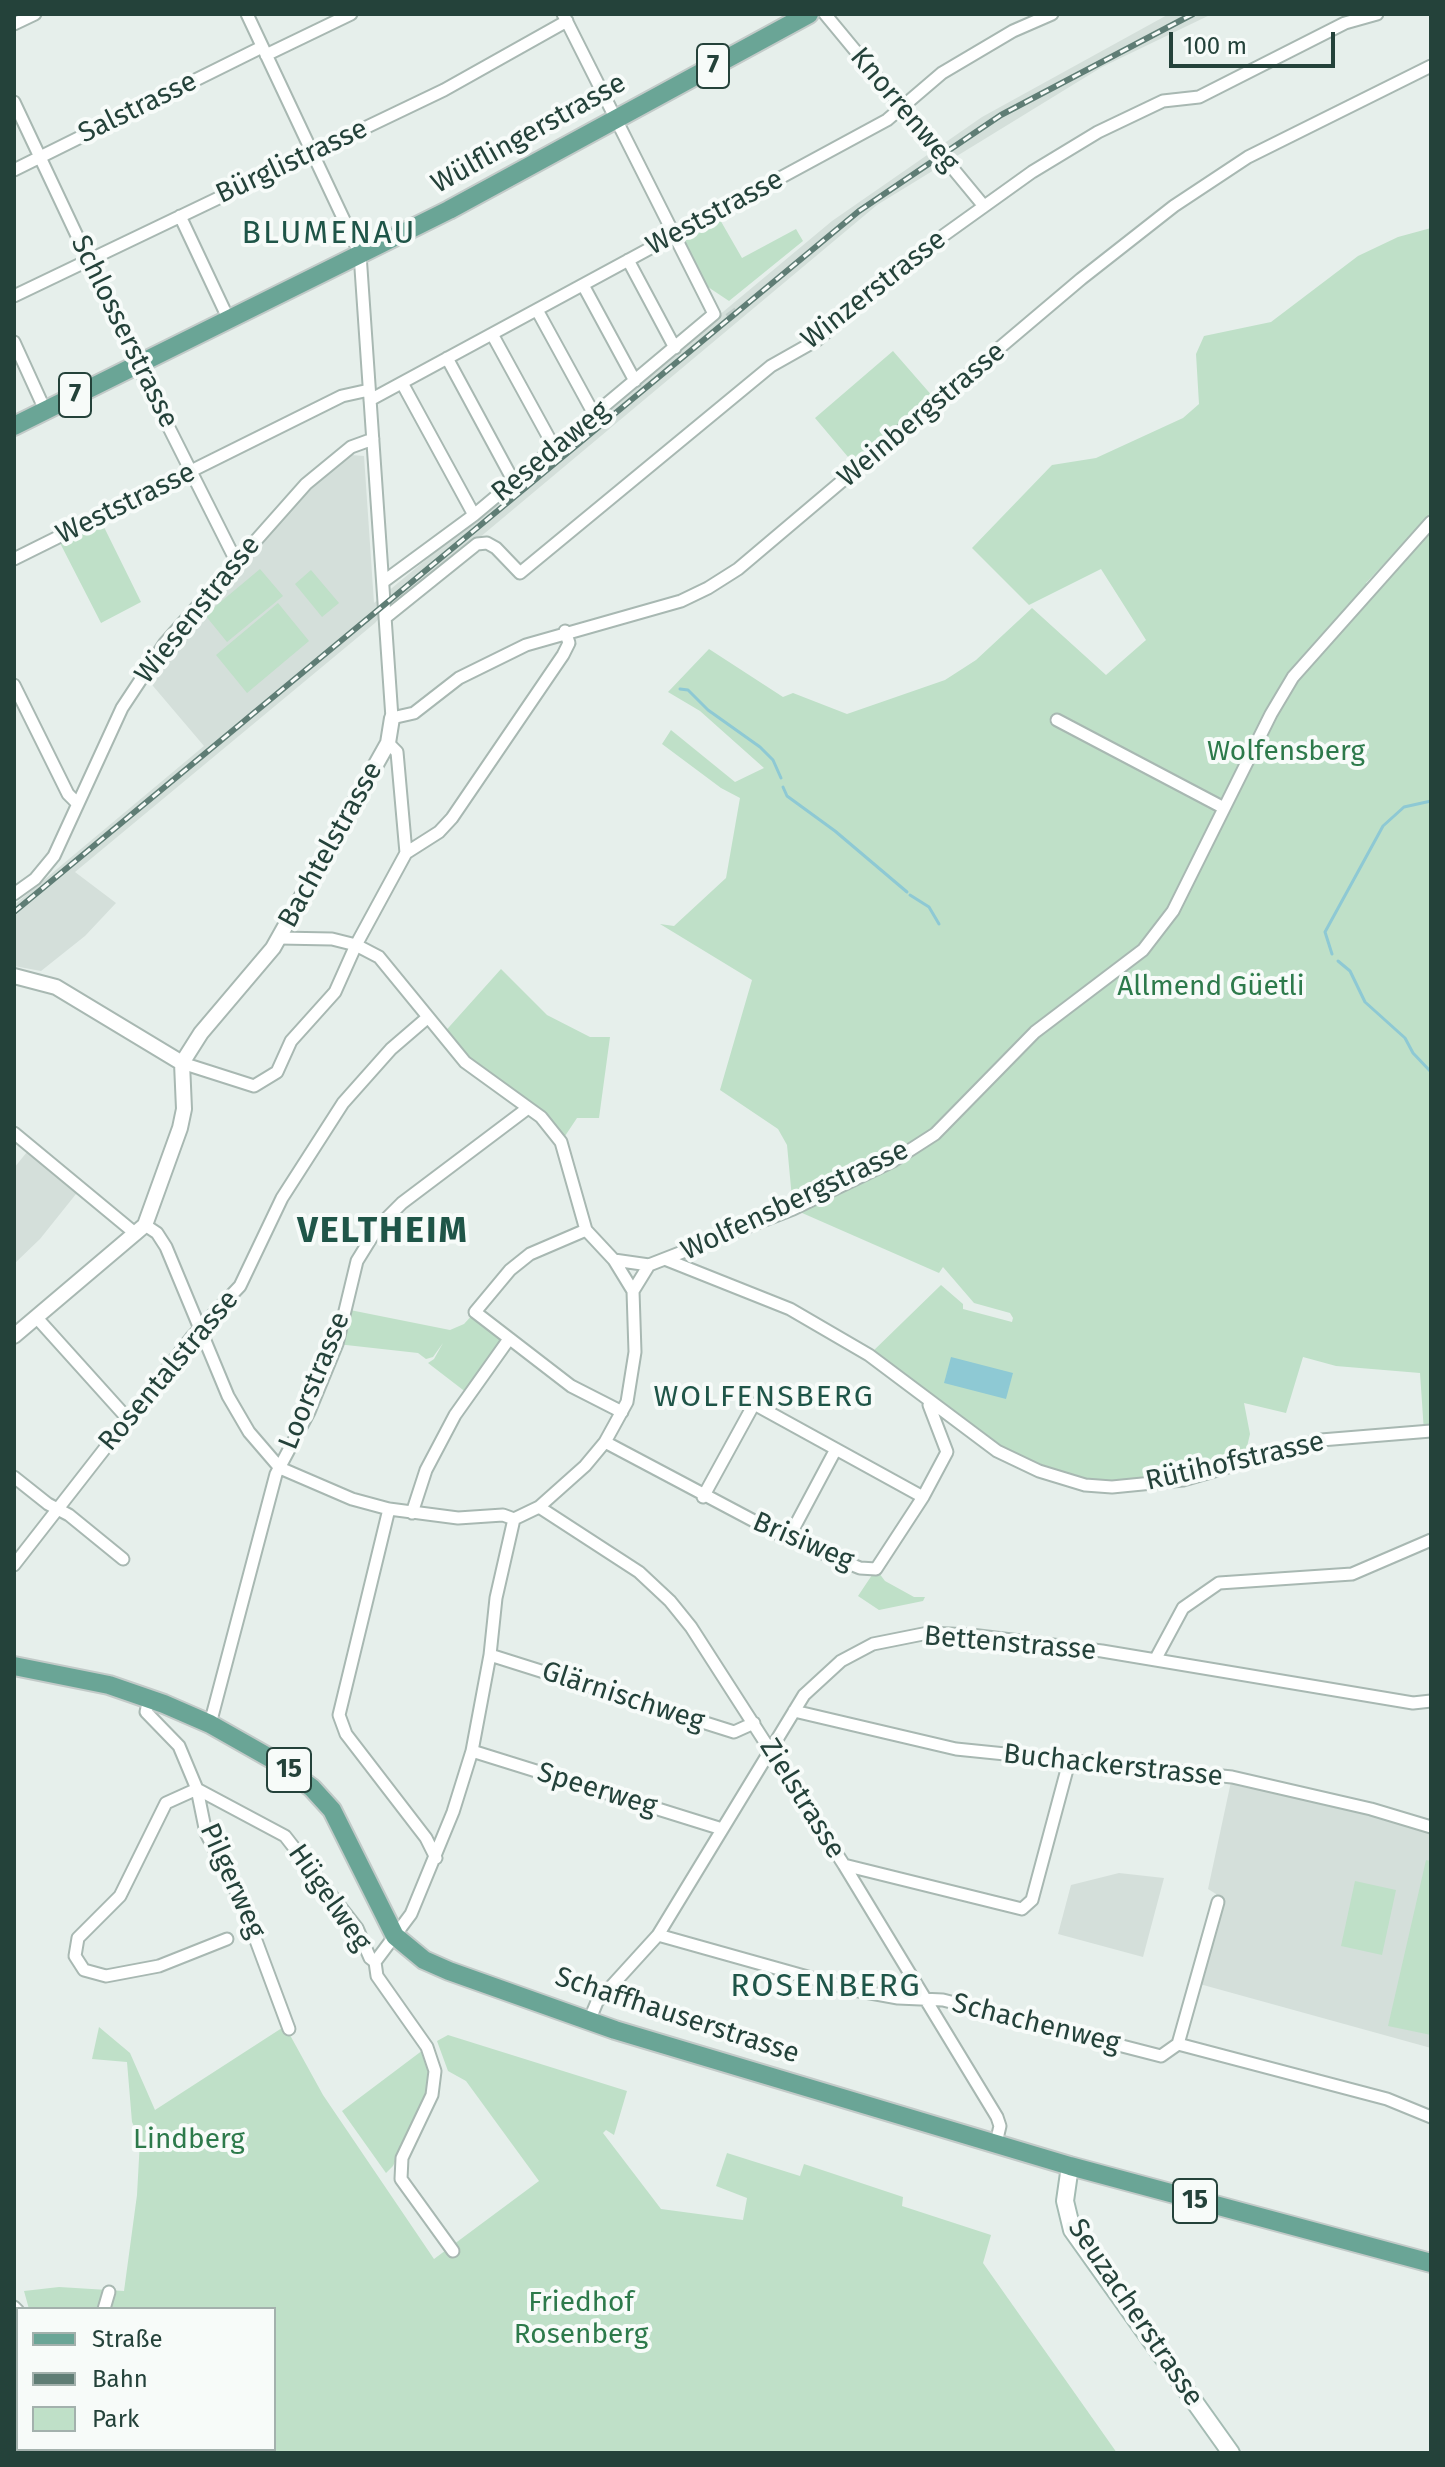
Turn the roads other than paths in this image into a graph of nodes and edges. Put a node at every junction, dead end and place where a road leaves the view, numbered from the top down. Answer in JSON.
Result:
{"nodes":[{"id":1,"x":35,"y":14,"type":"edge"},
{"id":2,"x":247,"y":14,"type":"edge"},
{"id":3,"x":351,"y":14,"type":"edge"},
{"id":4,"x":809,"y":14,"type":"edge"},
{"id":5,"x":825,"y":14,"type":"edge"},
{"id":6,"x":1052,"y":14,"type":"edge"},
{"id":7,"x":1377,"y":14,"type":"edge"},
{"id":8,"x":565,"y":18,"type":"edge"},
{"id":9,"x":14,"y":24,"type":"edge"},
{"id":10,"x":264,"y":51,"type":"junction"},
{"id":11,"x":1431,"y":66,"type":"edge"},
{"id":12,"x":14,"y":102,"type":"edge"},
{"id":13,"x":902,"y":108,"type":"junction"},
{"id":14,"x":617,"y":118,"type":"junction"},
{"id":15,"x":312,"y":152,"type":"junction"},
{"id":16,"x":40,"y":157,"type":"junction"},
{"id":17,"x":14,"y":170,"type":"edge"},
{"id":18,"x":983,"y":205,"type":"junction"},
{"id":19,"x":180,"y":216,"type":"junction"},
{"id":20,"x":676,"y":234,"type":"junction"},
{"id":21,"x":360,"y":254,"type":"junction"},
{"id":22,"x":89,"y":260,"type":"junction"},
{"id":23,"x":628,"y":260,"type":"junction"},
{"id":24,"x":583,"y":285,"type":"junction"},
{"id":25,"x":14,"y":296,"type":"edge"},
{"id":26,"x":537,"y":310,"type":"junction"},
{"id":27,"x":228,"y":318,"type":"junction"},
{"id":28,"x":492,"y":334,"type":"junction"},
{"id":29,"x":14,"y":342,"type":"edge"},
{"id":30,"x":675,"y":348,"type":"junction"},
{"id":31,"x":447,"y":358,"type":"junction"},
{"id":32,"x":137,"y":363,"type":"junction"},
{"id":33,"x":635,"y":381,"type":"junction"},
{"id":34,"x":402,"y":383,"type":"junction"},
{"id":35,"x":370,"y":395,"type":"junction"},
{"id":36,"x":45,"y":410,"type":"junction"},
{"id":37,"x":595,"y":416,"type":"junction"},
{"id":38,"x":14,"y":426,"type":"edge"},
{"id":39,"x":373,"y":439,"type":"junction"},
{"id":40,"x":555,"y":449,"type":"junction"},
{"id":41,"x":191,"y":471,"type":"junction"},
{"id":42,"x":514,"y":482,"type":"junction"},
{"id":43,"x":474,"y":515,"type":"junction"},
{"id":44,"x":1431,"y":522,"type":"edge"},
{"id":45,"x":14,"y":559,"type":"edge"},
{"id":46,"x":236,"y":561,"type":"junction"},
{"id":47,"x":383,"y":582,"type":"junction"},
{"id":48,"x":385,"y":618,"type":"junction"},
{"id":49,"x":565,"y":631,"type":"junction"},
{"id":50,"x":14,"y":685,"type":"edge"},
{"id":51,"x":392,"y":718,"type":"junction"},
{"id":52,"x":1057,"y":720,"type":"dead end"},
{"id":53,"x":388,"y":743,"type":"junction"},
{"id":54,"x":77,"y":803,"type":"junction"},
{"id":55,"x":1224,"y":808,"type":"junction"},
{"id":56,"x":406,"y":853,"type":"junction"},
{"id":57,"x":14,"y":894,"type":"edge"},
{"id":58,"x":279,"y":938,"type":"junction"},
{"id":59,"x":356,"y":945,"type":"junction"},
{"id":60,"x":19,"y":977,"type":"edge"},
{"id":61,"x":14,"y":991,"type":"edge"},
{"id":62,"x":427,"y":1018,"type":"junction"},
{"id":63,"x":182,"y":1063,"type":"junction"},
{"id":64,"x":528,"y":1108,"type":"junction"},
{"id":65,"x":14,"y":1133,"type":"edge"},
{"id":66,"x":140,"y":1230,"type":"junction"},
{"id":67,"x":586,"y":1230,"type":"junction"},
{"id":68,"x":614,"y":1260,"type":"junction"},
{"id":69,"x":667,"y":1260,"type":"junction"},
{"id":70,"x":649,"y":1265,"type":"junction"},
{"id":71,"x":633,"y":1291,"type":"junction"},
{"id":72,"x":37,"y":1318,"type":"junction"},
{"id":73,"x":199,"y":1329,"type":"junction"},
{"id":74,"x":14,"y":1336,"type":"edge"},
{"id":75,"x":509,"y":1339,"type":"junction"},
{"id":76,"x":927,"y":1401,"type":"junction"},
{"id":77,"x":622,"y":1412,"type":"junction"},
{"id":78,"x":128,"y":1419,"type":"junction"},
{"id":79,"x":1431,"y":1431,"type":"edge"},
{"id":80,"x":605,"y":1442,"type":"junction"},
{"id":81,"x":836,"y":1449,"type":"junction"},
{"id":82,"x":280,"y":1468,"type":"junction"},
{"id":83,"x":14,"y":1477,"type":"edge"},
{"id":84,"x":703,"y":1497,"type":"junction"},
{"id":85,"x":923,"y":1497,"type":"junction"},
{"id":86,"x":539,"y":1507,"type":"junction"},
{"id":87,"x":58,"y":1509,"type":"junction"},
{"id":88,"x":389,"y":1509,"type":"junction"},
{"id":89,"x":412,"y":1513,"type":"junction"},
{"id":90,"x":514,"y":1519,"type":"junction"},
{"id":91,"x":788,"y":1539,"type":"junction"},
{"id":92,"x":1431,"y":1540,"type":"edge"},
{"id":93,"x":123,"y":1559,"type":"dead end"},
{"id":94,"x":14,"y":1565,"type":"edge"},
{"id":95,"x":490,"y":1655,"type":"junction"},
{"id":96,"x":1155,"y":1660,"type":"junction"},
{"id":97,"x":14,"y":1666,"type":"edge"},
{"id":98,"x":149,"y":1699,"type":"junction"},
{"id":99,"x":1431,"y":1701,"type":"edge"},
{"id":100,"x":794,"y":1711,"type":"junction"},
{"id":101,"x":754,"y":1723,"type":"junction"},
{"id":102,"x":210,"y":1724,"type":"junction"},
{"id":103,"x":770,"y":1749,"type":"junction"},
{"id":104,"x":472,"y":1751,"type":"junction"},
{"id":105,"x":1069,"y":1762,"type":"junction"},
{"id":106,"x":197,"y":1789,"type":"junction"},
{"id":107,"x":1431,"y":1827,"type":"edge"},
{"id":108,"x":722,"y":1829,"type":"junction"},
{"id":109,"x":436,"y":1858,"type":"junction"},
{"id":110,"x":844,"y":1865,"type":"junction"},
{"id":111,"x":1218,"y":1902,"type":"dead end"},
{"id":112,"x":658,"y":1935,"type":"junction"},
{"id":113,"x":395,"y":1936,"type":"junction"},
{"id":114,"x":227,"y":1939,"type":"dead end"},
{"id":115,"x":375,"y":1962,"type":"junction"},
{"id":116,"x":925,"y":2000,"type":"junction"},
{"id":117,"x":589,"y":2021,"type":"junction"},
{"id":118,"x":289,"y":2029,"type":"dead end"},
{"id":119,"x":1178,"y":2044,"type":"junction"},
{"id":120,"x":1431,"y":2117,"type":"edge"},
{"id":121,"x":996,"y":2143,"type":"junction"},
{"id":122,"x":1070,"y":2166,"type":"junction"},
{"id":123,"x":453,"y":2251,"type":"dead end"},
{"id":124,"x":1431,"y":2263,"type":"edge"},
{"id":125,"x":109,"y":2292,"type":"dead end"},
{"id":126,"x":105,"y":2307,"type":"edge"},
{"id":127,"x":1231,"y":2453,"type":"edge"}],
"edges":[{"from":1,"to":9,"type":"street"},
{"from":2,"to":10,"type":"street"},
{"from":3,"to":10,"type":"street","name":"Salstrasse"},
{"from":4,"to":14,"type":"main road","name":"Wülflingerstrasse","number":"7"},
{"from":5,"to":13,"type":"street","name":"Knorrenweg"},
{"from":6,"to":13,"type":"street","name":"Weststrasse"},
{"from":7,"to":18,"type":"street","name":"Winzerstrasse"},
{"from":8,"to":14,"type":"street"},
{"from":8,"to":15,"type":"street","name":"Bürglistrasse"},
{"from":10,"to":15,"type":"street"},
{"from":10,"to":16,"type":"street","name":"Salstrasse"},
{"from":11,"to":49,"type":"street","name":"Weinbergstrasse"},
{"from":12,"to":16,"type":"street","name":"Schlosserstrasse"},
{"from":13,"to":18,"type":"street","name":"Knorrenweg"},
{"from":13,"to":20,"type":"street","name":"Weststrasse"},
{"from":14,"to":20,"type":"street"},
{"from":14,"to":21,"type":"main road","name":"Wülflingerstrasse","number":"7"},
{"from":15,"to":19,"type":"street","name":"Bürglistrasse"},
{"from":15,"to":21,"type":"street"},
{"from":16,"to":17,"type":"street","name":"Salstrasse"},
{"from":16,"to":22,"type":"street","name":"Schlosserstrasse"},
{"from":18,"to":48,"type":"street","name":"Winzerstrasse"},
{"from":19,"to":22,"type":"street","name":"Bürglistrasse"},
{"from":19,"to":27,"type":"street"},
{"from":20,"to":23,"type":"street","name":"Weststrasse"},
{"from":20,"to":30,"type":"street","name":"Resedaweg"},
{"from":21,"to":27,"type":"main road","name":"Wülflingerstrasse","number":"7"},
{"from":21,"to":35,"type":"street","name":"Bachtelstrasse"},
{"from":22,"to":25,"type":"street","name":"Bürglistrasse"},
{"from":22,"to":32,"type":"street","name":"Schlosserstrasse"},
{"from":23,"to":24,"type":"street","name":"Weststrasse"},
{"from":23,"to":30,"type":"street"},
{"from":24,"to":26,"type":"street","name":"Weststrasse"},
{"from":24,"to":33,"type":"street"},
{"from":26,"to":28,"type":"street","name":"Weststrasse"},
{"from":26,"to":37,"type":"street"},
{"from":27,"to":32,"type":"main road","name":"Wülflingerstrasse","number":"7"},
{"from":28,"to":31,"type":"street","name":"Weststrasse"},
{"from":28,"to":40,"type":"street"},
{"from":29,"to":36,"type":"street"},
{"from":30,"to":33,"type":"street","name":"Resedaweg"},
{"from":31,"to":34,"type":"street","name":"Weststrasse"},
{"from":31,"to":42,"type":"street"},
{"from":32,"to":36,"type":"main road","name":"Wülflingerstrasse","number":"7"},
{"from":32,"to":41,"type":"street","name":"Schlosserstrasse"},
{"from":33,"to":37,"type":"street","name":"Resedaweg"},
{"from":34,"to":35,"type":"street","name":"Weststrasse"},
{"from":34,"to":43,"type":"street"},
{"from":35,"to":39,"type":"street","name":"Bachtelstrasse"},
{"from":35,"to":41,"type":"street","name":"Weststrasse"},
{"from":36,"to":38,"type":"main road","name":"Wülflingerstrasse","number":"7"},
{"from":37,"to":40,"type":"street","name":"Resedaweg"},
{"from":39,"to":46,"type":"street","name":"Wiesenstrasse"},
{"from":39,"to":47,"type":"street","name":"Bachtelstrasse"},
{"from":40,"to":42,"type":"street","name":"Resedaweg"},
{"from":41,"to":45,"type":"street","name":"Weststrasse"},
{"from":41,"to":46,"type":"street","name":"Schlosserstrasse"},
{"from":42,"to":43,"type":"street","name":"Resedaweg"},
{"from":43,"to":47,"type":"street","name":"Resedaweg"},
{"from":44,"to":55,"type":"street","name":"Wolfensbergstrasse"},
{"from":46,"to":54,"type":"street","name":"Wiesenstrasse"},
{"from":47,"to":48,"type":"street","name":"Bachtelstrasse"},
{"from":48,"to":51,"type":"street","name":"Bachtelstrasse"},
{"from":49,"to":51,"type":"street","name":"Weinbergstrasse"},
{"from":49,"to":56,"type":"street"},
{"from":50,"to":54,"type":"street"},
{"from":51,"to":53,"type":"street","name":"Bachtelstrasse"},
{"from":52,"to":55,"type":"street"},
{"from":53,"to":56,"type":"street"},
{"from":53,"to":58,"type":"street","name":"Bachtelstrasse"},
{"from":54,"to":57,"type":"street","name":"Wiesenstrasse"},
{"from":55,"to":69,"type":"street","name":"Wolfensbergstrasse"},
{"from":56,"to":59,"type":"street"},
{"from":58,"to":59,"type":"street"},
{"from":58,"to":63,"type":"street","name":"Bachtelstrasse"},
{"from":59,"to":62,"type":"street"},
{"from":59,"to":63,"type":"street"},
{"from":60,"to":61,"type":"street"},
{"from":60,"to":63,"type":"street"},
{"from":62,"to":64,"type":"street"},
{"from":62,"to":73,"type":"street","name":"Rosentalstrasse"},
{"from":63,"to":66,"type":"street"},
{"from":64,"to":67,"type":"street"},
{"from":64,"to":82,"type":"street","name":"Loorstrasse"},
{"from":65,"to":66,"type":"street"},
{"from":66,"to":72,"type":"street"},
{"from":66,"to":73,"type":"street"},
{"from":67,"to":68,"type":"street"},
{"from":67,"to":75,"type":"street"},
{"from":68,"to":70,"type":"street"},
{"from":68,"to":71,"type":"street"},
{"from":69,"to":70,"type":"street","name":"Wolfensbergstrasse"},
{"from":69,"to":76,"type":"street","name":"Rütihofstrasse"},
{"from":70,"to":71,"type":"street","name":"Wolfensbergstrasse"},
{"from":71,"to":77,"type":"street"},
{"from":72,"to":74,"type":"street"},
{"from":72,"to":78,"type":"street"},
{"from":73,"to":78,"type":"street","name":"Rosentalstrasse"},
{"from":73,"to":82,"type":"street"},
{"from":75,"to":77,"type":"street"},
{"from":75,"to":89,"type":"street"},
{"from":76,"to":79,"type":"street","name":"Rütihofstrasse"},
{"from":76,"to":85,"type":"street","name":"Brisiweg"},
{"from":77,"to":80,"type":"street"},
{"from":78,"to":87,"type":"street","name":"Rosentalstrasse"},
{"from":80,"to":84,"type":"street","name":"Brisiweg"},
{"from":80,"to":86,"type":"street"},
{"from":81,"to":84,"type":"street"},
{"from":81,"to":85,"type":"street"},
{"from":81,"to":91,"type":"street"},
{"from":82,"to":88,"type":"street"},
{"from":82,"to":102,"type":"street","name":"Loorstrasse"},
{"from":83,"to":87,"type":"street"},
{"from":84,"to":91,"type":"street","name":"Brisiweg"},
{"from":85,"to":91,"type":"street","name":"Brisiweg"},
{"from":86,"to":90,"type":"street"},
{"from":86,"to":101,"type":"street","name":"Zielstrasse"},
{"from":87,"to":93,"type":"street"},
{"from":87,"to":94,"type":"street","name":"Rosentalstrasse"},
{"from":88,"to":89,"type":"street"},
{"from":88,"to":109,"type":"street"},
{"from":89,"to":90,"type":"street"},
{"from":90,"to":95,"type":"street"},
{"from":92,"to":96,"type":"street"},
{"from":95,"to":101,"type":"street","name":"Glärnischweg"},
{"from":95,"to":104,"type":"street"},
{"from":96,"to":99,"type":"street","name":"Bettenstrasse"},
{"from":96,"to":100,"type":"street","name":"Bettenstrasse"},
{"from":97,"to":98,"type":"main road","name":"Schaffhauserstrasse","number":"15"},
{"from":98,"to":102,"type":"main road","name":"Schaffhauserstrasse","number":"15"},
{"from":98,"to":106,"type":"street","name":"Pilgerweg"},
{"from":100,"to":103,"type":"street","name":"Bettenstrasse"},
{"from":100,"to":105,"type":"street","name":"Buchackerstrasse"},
{"from":101,"to":103,"type":"street","name":"Zielstrasse"},
{"from":102,"to":113,"type":"main road","name":"Schaffhauserstrasse","number":"15"},
{"from":103,"to":108,"type":"street","name":"Bettenstrasse"},
{"from":103,"to":110,"type":"street","name":"Zielstrasse"},
{"from":104,"to":108,"type":"street","name":"Speerweg"},
{"from":104,"to":109,"type":"street"},
{"from":105,"to":107,"type":"street","name":"Buchackerstrasse"},
{"from":105,"to":110,"type":"street"},
{"from":106,"to":114,"type":"street"},
{"from":106,"to":115,"type":"street","name":"Hügelweg"},
{"from":106,"to":118,"type":"street","name":"Pilgerweg"},
{"from":108,"to":112,"type":"street","name":"Bettenstrasse"},
{"from":109,"to":113,"type":"street"},
{"from":110,"to":116,"type":"street","name":"Zielstrasse"},
{"from":111,"to":119,"type":"street"},
{"from":112,"to":116,"type":"street","name":"Schachenweg"},
{"from":112,"to":117,"type":"street","name":"Bettenstrasse"},
{"from":113,"to":115,"type":"street"},
{"from":113,"to":117,"type":"main road","name":"Schaffhauserstrasse","number":"15"},
{"from":115,"to":123,"type":"street","name":"Hügelweg"},
{"from":116,"to":119,"type":"street","name":"Schachenweg"},
{"from":116,"to":121,"type":"street","name":"Zielstrasse"},
{"from":117,"to":121,"type":"main road","name":"Schaffhauserstrasse","number":"15"},
{"from":119,"to":120,"type":"street","name":"Schachenweg"},
{"from":121,"to":122,"type":"main road","name":"Schaffhauserstrasse","number":"15"},
{"from":122,"to":124,"type":"main road","name":"Schaffhauserstrasse","number":"15"},
{"from":122,"to":127,"type":"main road","name":"Seuzacherstrasse"},
{"from":125,"to":126,"type":"street"}]}
